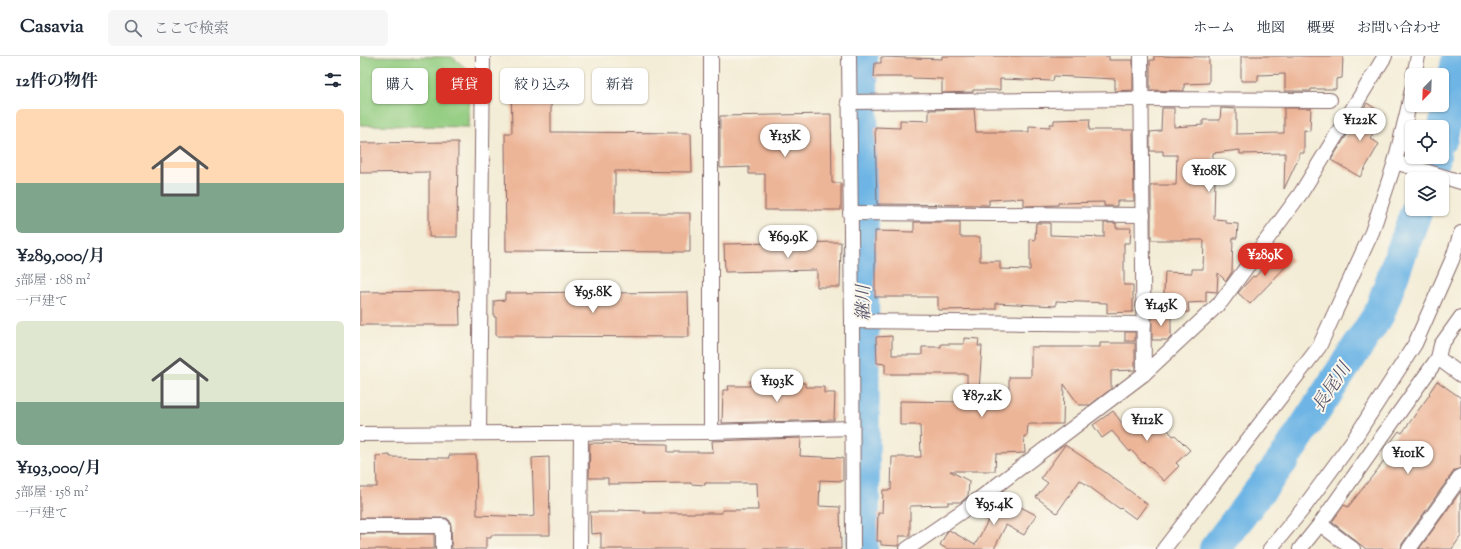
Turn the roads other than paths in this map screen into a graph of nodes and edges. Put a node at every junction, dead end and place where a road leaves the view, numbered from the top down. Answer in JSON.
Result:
{"nodes":[{"id":1,"x":483,"y":56,"type":"edge"},
{"id":2,"x":711,"y":56,"type":"edge"},
{"id":3,"x":849,"y":56,"type":"edge"},
{"id":4,"x":1141,"y":56,"type":"edge"},
{"id":5,"x":1385,"y":56,"type":"edge"},
{"id":6,"x":1418,"y":56,"type":"edge"},
{"id":7,"x":1415,"y":68,"type":"edge"},
{"id":8,"x":1141,"y":99,"type":"junction"},
{"id":9,"x":1330,"y":100,"type":"dead end"},
{"id":10,"x":848,"y":102,"type":"junction"},
{"id":11,"x":1407,"y":112,"type":"edge"},
{"id":12,"x":1395,"y":162,"type":"junction"},
{"id":13,"x":1461,"y":182,"type":"edge"},
{"id":14,"x":850,"y":213,"type":"junction"},
{"id":15,"x":1143,"y":215,"type":"junction"},
{"id":16,"x":1461,"y":233,"type":"edge"},
{"id":17,"x":1461,"y":317,"type":"edge"},
{"id":18,"x":852,"y":321,"type":"junction"},
{"id":19,"x":1144,"y":324,"type":"junction"},
{"id":20,"x":1438,"y":358,"type":"junction"},
{"id":21,"x":1144,"y":374,"type":"junction"},
{"id":22,"x":1461,"y":375,"type":"edge"},
{"id":23,"x":852,"y":428,"type":"junction"},
{"id":24,"x":711,"y":432,"type":"junction"},
{"id":25,"x":479,"y":433,"type":"junction"},
{"id":26,"x":582,"y":433,"type":"junction"},
{"id":27,"x":360,"y":434,"type":"edge"},
{"id":28,"x":1461,"y":476,"type":"edge"},
{"id":29,"x":1320,"y":524,"type":"junction"},
{"id":30,"x":360,"y":526,"type":"edge"},
{"id":31,"x":1352,"y":548,"type":"edge"},
{"id":32,"x":443,"y":549,"type":"edge"},
{"id":33,"x":580,"y":549,"type":"edge"},
{"id":34,"x":853,"y":549,"type":"edge"},
{"id":35,"x":907,"y":549,"type":"edge"},
{"id":36,"x":1164,"y":549,"type":"edge"},
{"id":37,"x":1270,"y":549,"type":"edge"},
{"id":38,"x":1300,"y":549,"type":"edge"},
{"id":39,"x":1409,"y":549,"type":"edge"}],
"edges":[{"from":1,"to":25,"type":"street"},
{"from":2,"to":24,"type":"street"},
{"from":3,"to":10,"type":"street"},
{"from":4,"to":8,"type":"street"},
{"from":5,"to":21,"type":"street"},
{"from":6,"to":7,"type":"street"},
{"from":8,"to":9,"type":"street"},
{"from":8,"to":10,"type":"street"},
{"from":8,"to":15,"type":"street"},
{"from":10,"to":14,"type":"street"},
{"from":11,"to":12,"type":"street"},
{"from":12,"to":13,"type":"street"},
{"from":12,"to":36,"type":"street"},
{"from":14,"to":15,"type":"street"},
{"from":14,"to":18,"type":"street"},
{"from":15,"to":19,"type":"street"},
{"from":16,"to":37,"type":"street"},
{"from":17,"to":20,"type":"street"},
{"from":18,"to":19,"type":"street"},
{"from":18,"to":23,"type":"street"},
{"from":19,"to":21,"type":"street"},
{"from":20,"to":22,"type":"street"},
{"from":20,"to":29,"type":"street"},
{"from":21,"to":35,"type":"street"},
{"from":23,"to":24,"type":"street"},
{"from":23,"to":34,"type":"street"},
{"from":24,"to":26,"type":"street"},
{"from":25,"to":26,"type":"street"},
{"from":25,"to":27,"type":"street"},
{"from":26,"to":33,"type":"street"},
{"from":28,"to":39,"type":"street"},
{"from":29,"to":31,"type":"street"},
{"from":29,"to":38,"type":"street"},
{"from":30,"to":32,"type":"street"}]}
